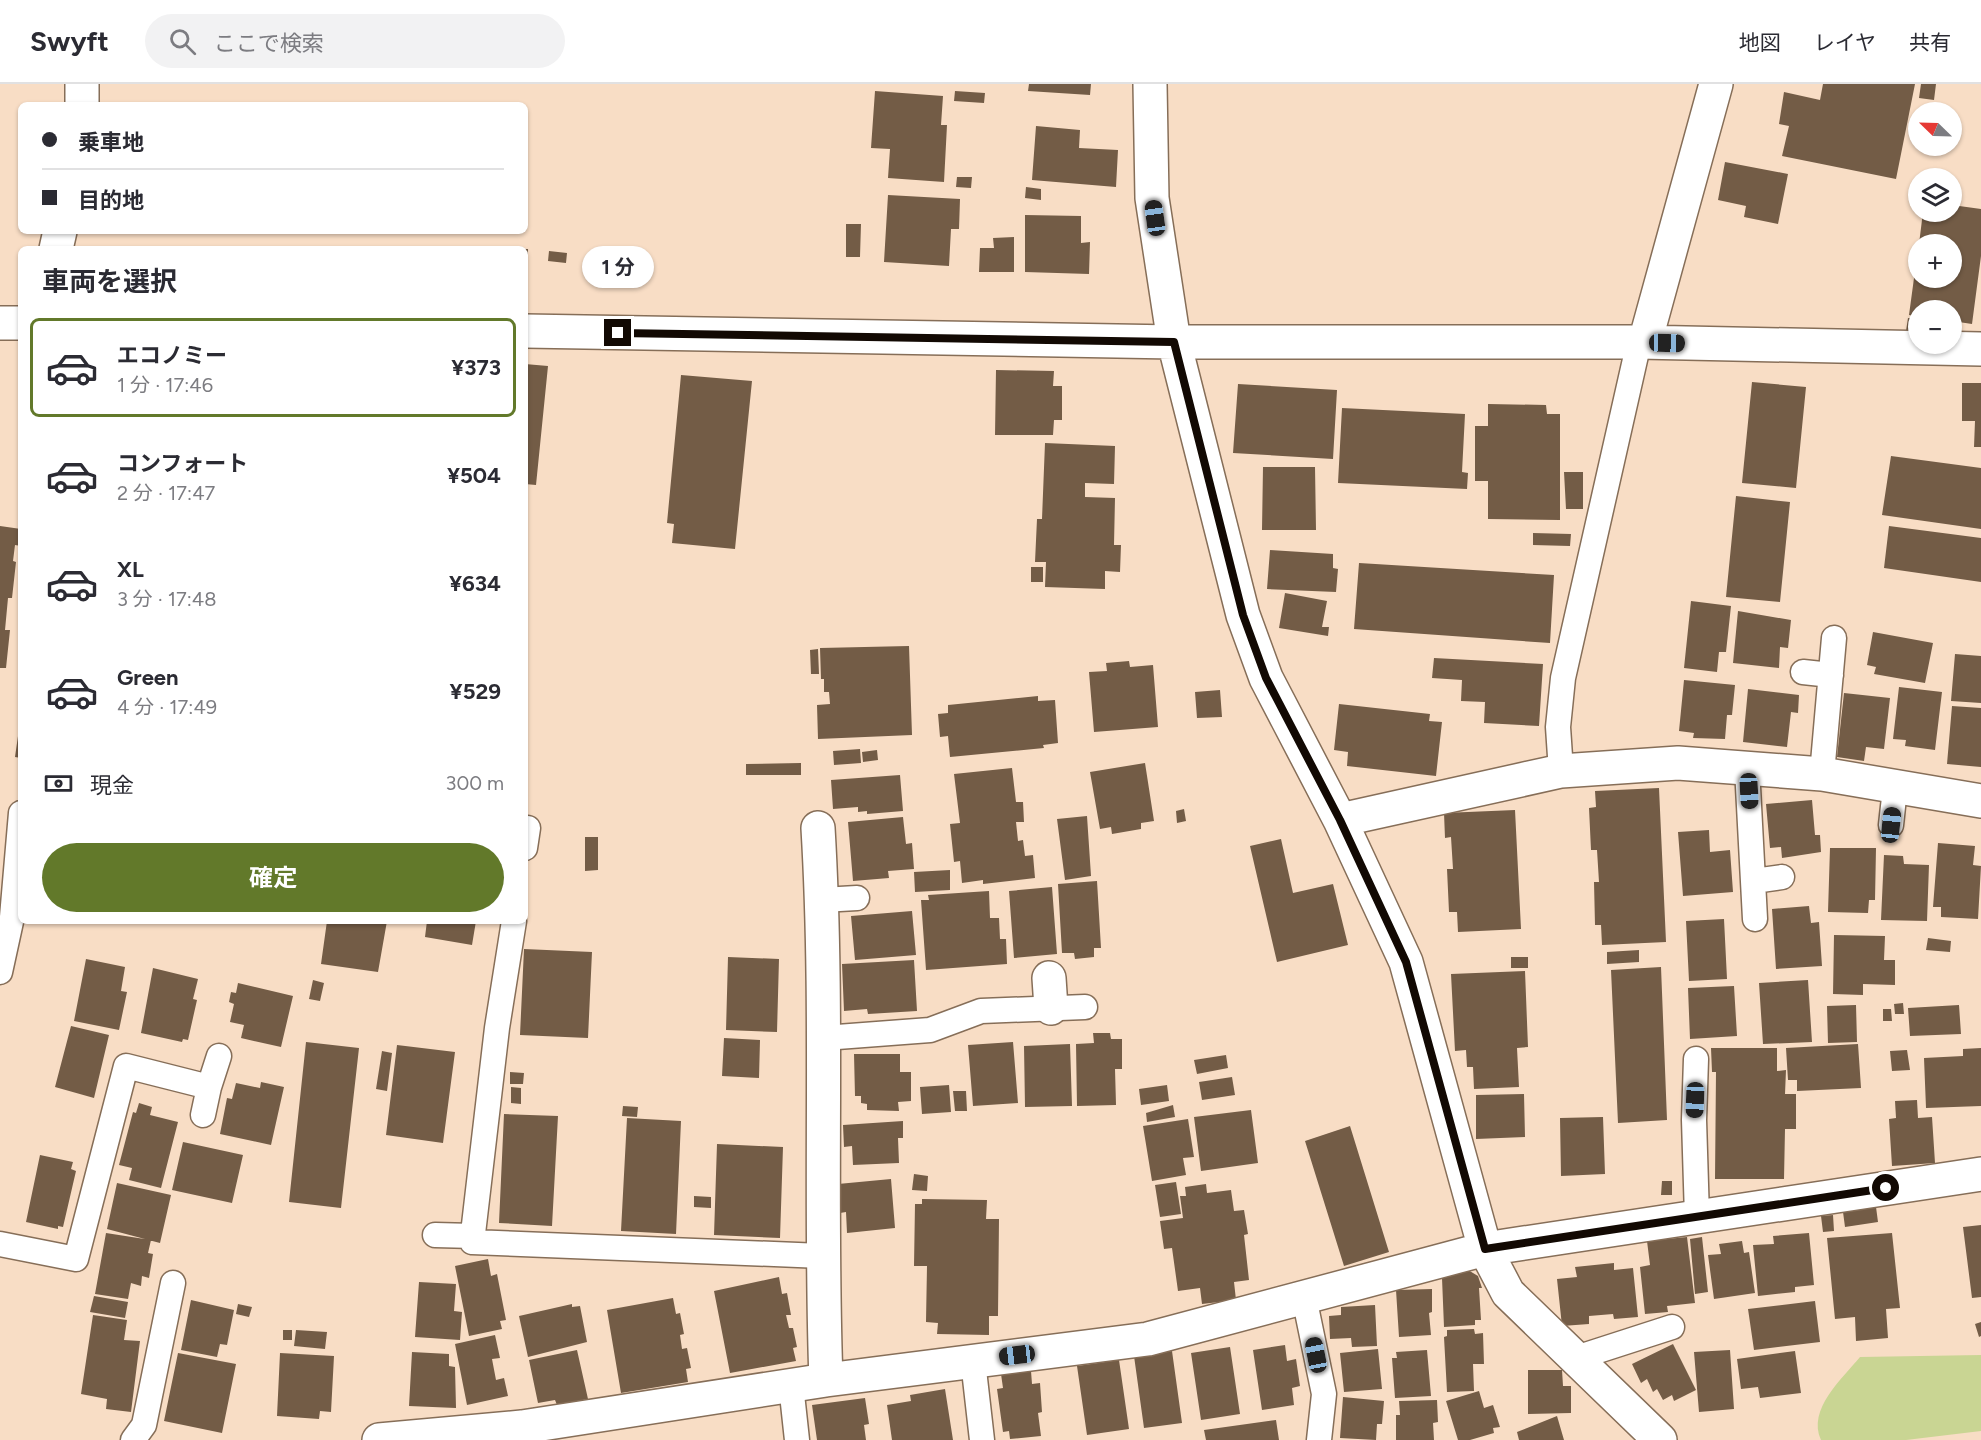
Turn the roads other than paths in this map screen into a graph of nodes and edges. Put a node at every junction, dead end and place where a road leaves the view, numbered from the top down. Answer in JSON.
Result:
{"nodes":[{"id":1,"x":82,"y":84,"type":"edge"},
{"id":2,"x":1150,"y":84,"type":"edge"},
{"id":3,"x":1716,"y":84,"type":"edge"},
{"id":4,"x":82,"y":102,"type":"edge"},
{"id":5,"x":0,"y":323,"type":"edge"},
{"id":6,"x":18,"y":323,"type":"edge"},
{"id":7,"x":528,"y":332,"type":"edge"},
{"id":8,"x":1174,"y":342,"type":"junction"},
{"id":9,"x":1642,"y":342,"type":"junction"},
{"id":10,"x":1981,"y":349,"type":"edge"},
{"id":11,"x":1834,"y":638,"type":"dead end"},
{"id":12,"x":1803,"y":672,"type":"dead end"},
{"id":13,"x":1831,"y":675,"type":"junction"},
{"id":14,"x":1747,"y":768,"type":"junction"},
{"id":15,"x":1561,"y":771,"type":"junction"},
{"id":16,"x":1822,"y":774,"type":"junction"},
{"id":17,"x":1895,"y":788,"type":"junction"},
{"id":18,"x":1981,"y":801,"type":"edge"},
{"id":19,"x":1340,"y":820,"type":"junction"},
{"id":20,"x":1891,"y":825,"type":"dead end"},
{"id":21,"x":818,"y":828,"type":"dead end"},
{"id":22,"x":18,"y":875,"type":"edge"},
{"id":23,"x":1782,"y":877,"type":"dead end"},
{"id":24,"x":1754,"y":881,"type":"junction"},
{"id":25,"x":857,"y":898,"type":"dead end"},
{"id":26,"x":822,"y":900,"type":"junction"},
{"id":27,"x":16,"y":917,"type":"edge"},
{"id":28,"x":1755,"y":919,"type":"dead end"},
{"id":29,"x":513,"y":924,"type":"edge"},
{"id":30,"x":0,"y":972,"type":"edge"},
{"id":31,"x":1085,"y":1007,"type":"dead end"},
{"id":32,"x":824,"y":1038,"type":"junction"},
{"id":33,"x":219,"y":1056,"type":"dead end"},
{"id":34,"x":1696,"y":1059,"type":"dead end"},
{"id":35,"x":209,"y":1087,"type":"junction"},
{"id":36,"x":203,"y":1115,"type":"dead end"},
{"id":37,"x":1981,"y":1174,"type":"edge"},
{"id":38,"x":1697,"y":1217,"type":"junction"},
{"id":39,"x":435,"y":1235,"type":"dead end"},
{"id":40,"x":474,"y":1236,"type":"junction"},
{"id":41,"x":0,"y":1244,"type":"edge"},
{"id":42,"x":1485,"y":1249,"type":"junction"},
{"id":43,"x":822,"y":1256,"type":"junction"},
{"id":44,"x":173,"y":1282,"type":"dead end"},
{"id":45,"x":1304,"y":1297,"type":"junction"},
{"id":46,"x":1672,"y":1327,"type":"dead end"},
{"id":47,"x":1576,"y":1358,"type":"junction"},
{"id":48,"x":973,"y":1361,"type":"junction"},
{"id":49,"x":826,"y":1380,"type":"junction"},
{"id":50,"x":791,"y":1385,"type":"junction"},
{"id":51,"x":133,"y":1440,"type":"edge"},
{"id":52,"x":379,"y":1440,"type":"edge"},
{"id":53,"x":797,"y":1440,"type":"edge"},
{"id":54,"x":982,"y":1440,"type":"edge"},
{"id":55,"x":1319,"y":1440,"type":"edge"},
{"id":56,"x":1660,"y":1440,"type":"edge"}],
"edges":[{"from":1,"to":4,"type":"street"},
{"from":2,"to":8,"type":"street"},
{"from":3,"to":9,"type":"street"},
{"from":5,"to":6,"type":"street"},
{"from":7,"to":8,"type":"street"},
{"from":8,"to":9,"type":"street"},
{"from":8,"to":19,"type":"street"},
{"from":9,"to":10,"type":"street"},
{"from":9,"to":15,"type":"lane"},
{"from":11,"to":13,"type":"lane"},
{"from":12,"to":13,"type":"lane"},
{"from":13,"to":16,"type":"lane"},
{"from":14,"to":15,"type":"street"},
{"from":14,"to":16,"type":"street"},
{"from":14,"to":24,"type":"lane"},
{"from":15,"to":19,"type":"street"},
{"from":16,"to":17,"type":"street"},
{"from":17,"to":18,"type":"street"},
{"from":17,"to":20,"type":"lane"},
{"from":19,"to":42,"type":"street"},
{"from":21,"to":26,"type":"street"},
{"from":22,"to":27,"type":"lane"},
{"from":23,"to":24,"type":"lane"},
{"from":24,"to":28,"type":"lane"},
{"from":25,"to":26,"type":"lane"},
{"from":26,"to":32,"type":"street"},
{"from":27,"to":30,"type":"lane"},
{"from":29,"to":40,"type":"lane"},
{"from":31,"to":32,"type":"lane"},
{"from":32,"to":43,"type":"street"},
{"from":33,"to":35,"type":"lane"},
{"from":34,"to":38,"type":"lane"},
{"from":35,"to":36,"type":"lane"},
{"from":35,"to":41,"type":"lane"},
{"from":37,"to":38,"type":"street"},
{"from":38,"to":42,"type":"street"},
{"from":39,"to":40,"type":"lane"},
{"from":40,"to":43,"type":"lane"},
{"from":42,"to":45,"type":"street"},
{"from":42,"to":47,"type":"street"},
{"from":43,"to":49,"type":"street"},
{"from":44,"to":51,"type":"lane"},
{"from":45,"to":48,"type":"street"},
{"from":45,"to":55,"type":"lane"},
{"from":46,"to":47,"type":"lane"},
{"from":47,"to":56,"type":"street"},
{"from":48,"to":49,"type":"street"},
{"from":48,"to":54,"type":"lane"},
{"from":49,"to":50,"type":"street"},
{"from":50,"to":52,"type":"street"},
{"from":50,"to":53,"type":"lane"}]}
